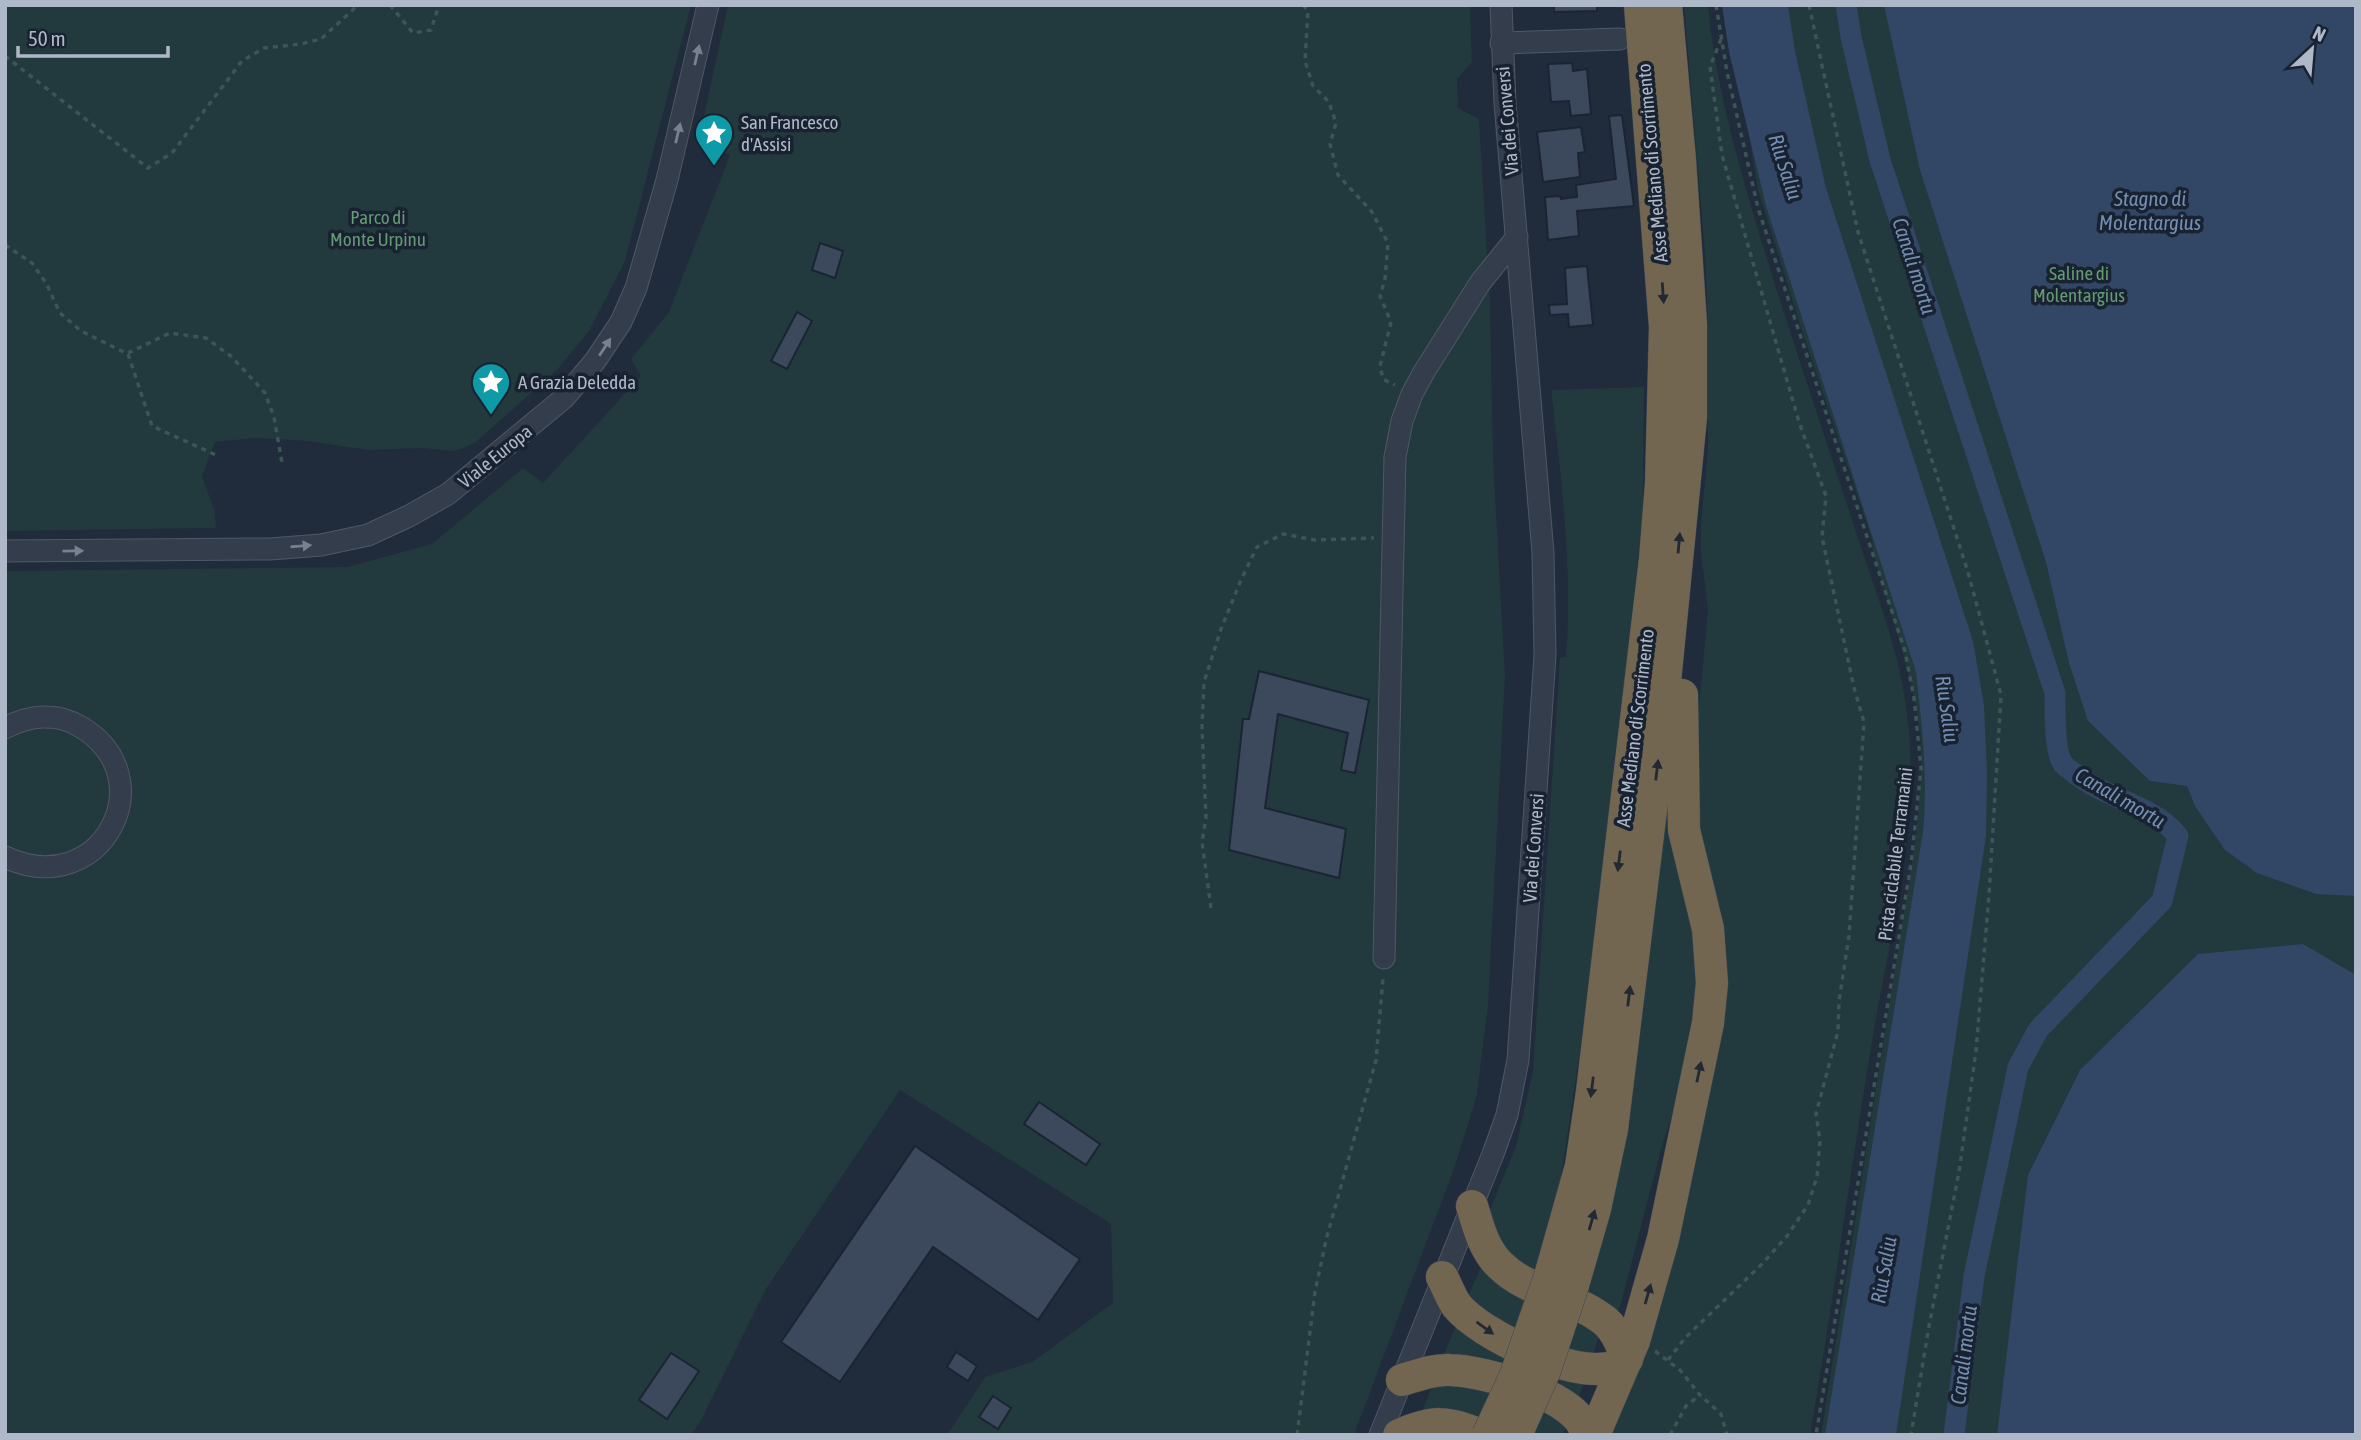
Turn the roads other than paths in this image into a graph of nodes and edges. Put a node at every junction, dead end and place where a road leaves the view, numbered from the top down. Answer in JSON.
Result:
{"nodes":[{"id":1,"x":708,"y":5,"type":"edge"},
{"id":2,"x":1501,"y":5,"type":"edge"},
{"id":3,"x":1640,"y":5,"type":"edge"},
{"id":4,"x":1666,"y":5,"type":"edge"},
{"id":5,"x":1620,"y":39,"type":"dead end"},
{"id":6,"x":1501,"y":43,"type":"junction"},
{"id":7,"x":1517,"y":237,"type":"junction"},
{"id":8,"x":5,"y":551,"type":"edge"},
{"id":9,"x":1668,"y":660,"type":"junction"},
{"id":10,"x":5,"y":728,"type":"edge"},
{"id":11,"x":5,"y":857,"type":"edge"},
{"id":12,"x":1384,"y":958,"type":"road end"},
{"id":13,"x":1472,"y":1206,"type":"junction"},
{"id":14,"x":1442,"y":1277,"type":"junction"},
{"id":15,"x":1562,"y":1281,"type":"junction"},
{"id":16,"x":1631,"y":1350,"type":"junction"},
{"id":17,"x":1402,"y":1380,"type":"junction"},
{"id":18,"x":1380,"y":1435,"type":"edge"},
{"id":19,"x":1399,"y":1435,"type":"edge"},
{"id":20,"x":1481,"y":1435,"type":"edge"},
{"id":21,"x":1488,"y":1435,"type":"edge"},
{"id":22,"x":1516,"y":1435,"type":"edge"},
{"id":23,"x":1586,"y":1435,"type":"edge"},
{"id":24,"x":1594,"y":1435,"type":"edge"}],
"edges":[{"from":8,"to":1,"type":"street","name":"Viale Europa","one_way":true},
{"from":2,"to":6,"type":"street","name":"Via dei Conversi"},
{"from":3,"to":15,"type":"highway","name":"Asse Mediano di Scorrimento","one_way":true},
{"from":9,"to":4,"type":"highway","name":"Asse Mediano di Scorrimento","one_way":true},
{"from":5,"to":6,"type":"street"},
{"from":6,"to":7,"type":"street","name":"Via dei Conversi"},
{"from":7,"to":12,"type":"street"},
{"from":7,"to":13,"type":"street","name":"Via dei Conversi"},
{"from":15,"to":9,"type":"highway","name":"Asse Mediano di Scorrimento","one_way":true},
{"from":16,"to":9,"type":"highway","one_way":true},
{"from":10,"to":11,"type":"street"},
{"from":13,"to":14,"type":"street","name":"Via dei Conversi"},
{"from":13,"to":16,"type":"highway"},
{"from":14,"to":16,"type":"highway","one_way":true},
{"from":14,"to":17,"type":"street","name":"Via dei Conversi"},
{"from":15,"to":21,"type":"highway","name":"Asse Mediano di Scorrimento","bridge":true},
{"from":15,"to":22,"type":"highway","name":"Asse Mediano di Scorrimento","bridge":true},
{"from":16,"to":24,"type":"highway"},
{"from":17,"to":18,"type":"street","name":"Via dei Conversi"},
{"from":17,"to":23,"type":"highway"},
{"from":19,"to":20,"type":"highway"}]}
